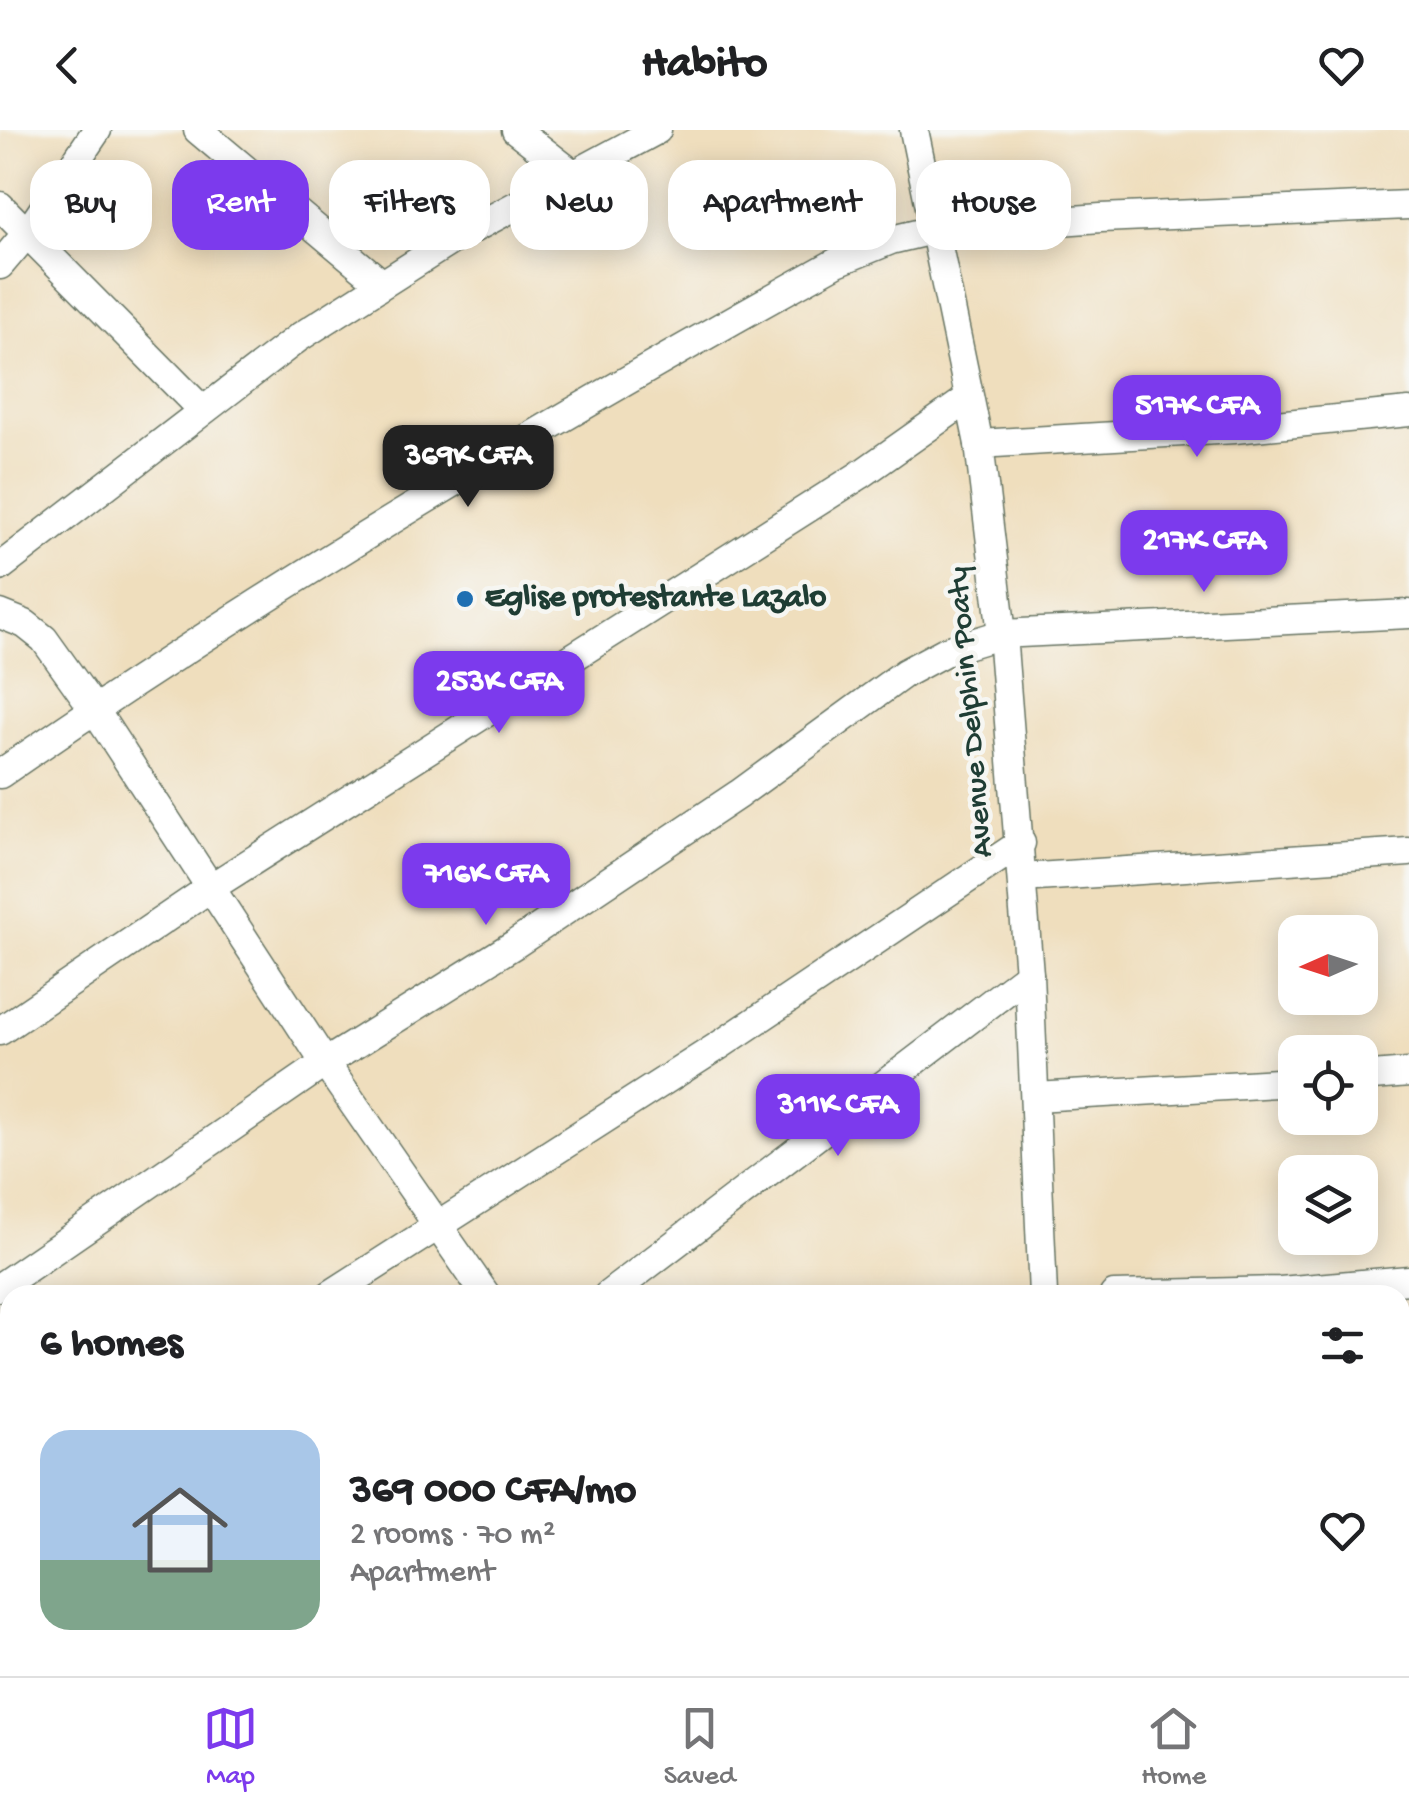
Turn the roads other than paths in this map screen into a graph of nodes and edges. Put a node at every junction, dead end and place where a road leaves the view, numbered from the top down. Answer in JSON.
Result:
{"nodes":[{"id":1,"x":97,"y":130,"type":"edge"},
{"id":2,"x":198,"y":130,"type":"edge"},
{"id":3,"x":516,"y":130,"type":"edge"},
{"id":4,"x":657,"y":130,"type":"edge"},
{"id":5,"x":914,"y":130,"type":"edge"},
{"id":6,"x":556,"y":160,"type":"edge"},
{"id":7,"x":600,"y":160,"type":"edge"},
{"id":8,"x":920,"y":160,"type":"edge"},
{"id":9,"x":1409,"y":205,"type":"edge"},
{"id":10,"x":0,"y":206,"type":"edge"},
{"id":11,"x":510,"y":209,"type":"edge"},
{"id":12,"x":1071,"y":220,"type":"edge"},
{"id":13,"x":28,"y":232,"type":"junction"},
{"id":14,"x":916,"y":234,"type":"edge"},
{"id":15,"x":937,"y":250,"type":"edge"},
{"id":16,"x":0,"y":265,"type":"edge"},
{"id":17,"x":381,"y":284,"type":"junction"},
{"id":18,"x":969,"y":398,"type":"junction"},
{"id":19,"x":202,"y":410,"type":"junction"},
{"id":20,"x":1409,"y":412,"type":"edge"},
{"id":21,"x":979,"y":444,"type":"junction"},
{"id":22,"x":0,"y":567,"type":"edge"},
{"id":23,"x":0,"y":614,"type":"edge"},
{"id":24,"x":1409,"y":614,"type":"edge"},
{"id":25,"x":1002,"y":634,"type":"junction"},
{"id":26,"x":94,"y":708,"type":"junction"},
{"id":27,"x":0,"y":774,"type":"edge"},
{"id":28,"x":1021,"y":843,"type":"junction"},
{"id":29,"x":1409,"y":852,"type":"edge"},
{"id":30,"x":1022,"y":878,"type":"junction"},
{"id":31,"x":210,"y":888,"type":"junction"},
{"id":32,"x":1030,"y":974,"type":"junction"},
{"id":33,"x":0,"y":1031,"type":"edge"},
{"id":34,"x":324,"y":1063,"type":"junction"},
{"id":35,"x":1409,"y":1074,"type":"edge"},
{"id":36,"x":1378,"y":1076,"type":"edge"},
{"id":37,"x":1278,"y":1083,"type":"edge"},
{"id":38,"x":1035,"y":1097,"type":"junction"},
{"id":39,"x":436,"y":1224,"type":"junction"},
{"id":40,"x":1409,"y":1280,"type":"edge"},
{"id":41,"x":3,"y":1285,"type":"edge"},
{"id":42,"x":345,"y":1285,"type":"edge"},
{"id":43,"x":479,"y":1285,"type":"edge"},
{"id":44,"x":621,"y":1285,"type":"edge"},
{"id":45,"x":1044,"y":1285,"type":"edge"},
{"id":46,"x":1350,"y":1285,"type":"edge"}],
"edges":[{"from":1,"to":13,"type":"street"},
{"from":2,"to":17,"type":"street"},
{"from":3,"to":6,"type":"street"},
{"from":4,"to":7,"type":"street"},
{"from":5,"to":8,"type":"street","name":"Avenue Delphin Poaty"},
{"from":9,"to":12,"type":"street"},
{"from":10,"to":13,"type":"street"},
{"from":11,"to":17,"type":"street"},
{"from":13,"to":16,"type":"street"},
{"from":13,"to":19,"type":"street"},
{"from":14,"to":26,"type":"street"},
{"from":15,"to":18,"type":"street","name":"Avenue Delphin Poaty"},
{"from":17,"to":19,"type":"street"},
{"from":18,"to":21,"type":"street","name":"Avenue Delphin Poaty"},
{"from":18,"to":31,"type":"street"},
{"from":19,"to":22,"type":"street"},
{"from":20,"to":21,"type":"street"},
{"from":21,"to":25,"type":"street","name":"Avenue Delphin Poaty"},
{"from":23,"to":26,"type":"street"},
{"from":24,"to":25,"type":"street"},
{"from":25,"to":28,"type":"street","name":"Avenue Delphin Poaty"},
{"from":25,"to":34,"type":"street"},
{"from":26,"to":27,"type":"street"},
{"from":26,"to":31,"type":"street"},
{"from":28,"to":30,"type":"street","name":"Avenue Delphin Poaty"},
{"from":28,"to":39,"type":"street"},
{"from":29,"to":30,"type":"street"},
{"from":30,"to":32,"type":"street","name":"Avenue Delphin Poaty"},
{"from":31,"to":33,"type":"street"},
{"from":31,"to":34,"type":"street"},
{"from":32,"to":38,"type":"street","name":"Avenue Delphin Poaty"},
{"from":32,"to":44,"type":"street"},
{"from":34,"to":39,"type":"street"},
{"from":34,"to":41,"type":"street"},
{"from":35,"to":36,"type":"street"},
{"from":37,"to":38,"type":"street"},
{"from":38,"to":45,"type":"street","name":"Avenue Delphin Poaty"},
{"from":39,"to":42,"type":"street"},
{"from":39,"to":43,"type":"street"},
{"from":40,"to":46,"type":"street"}]}
